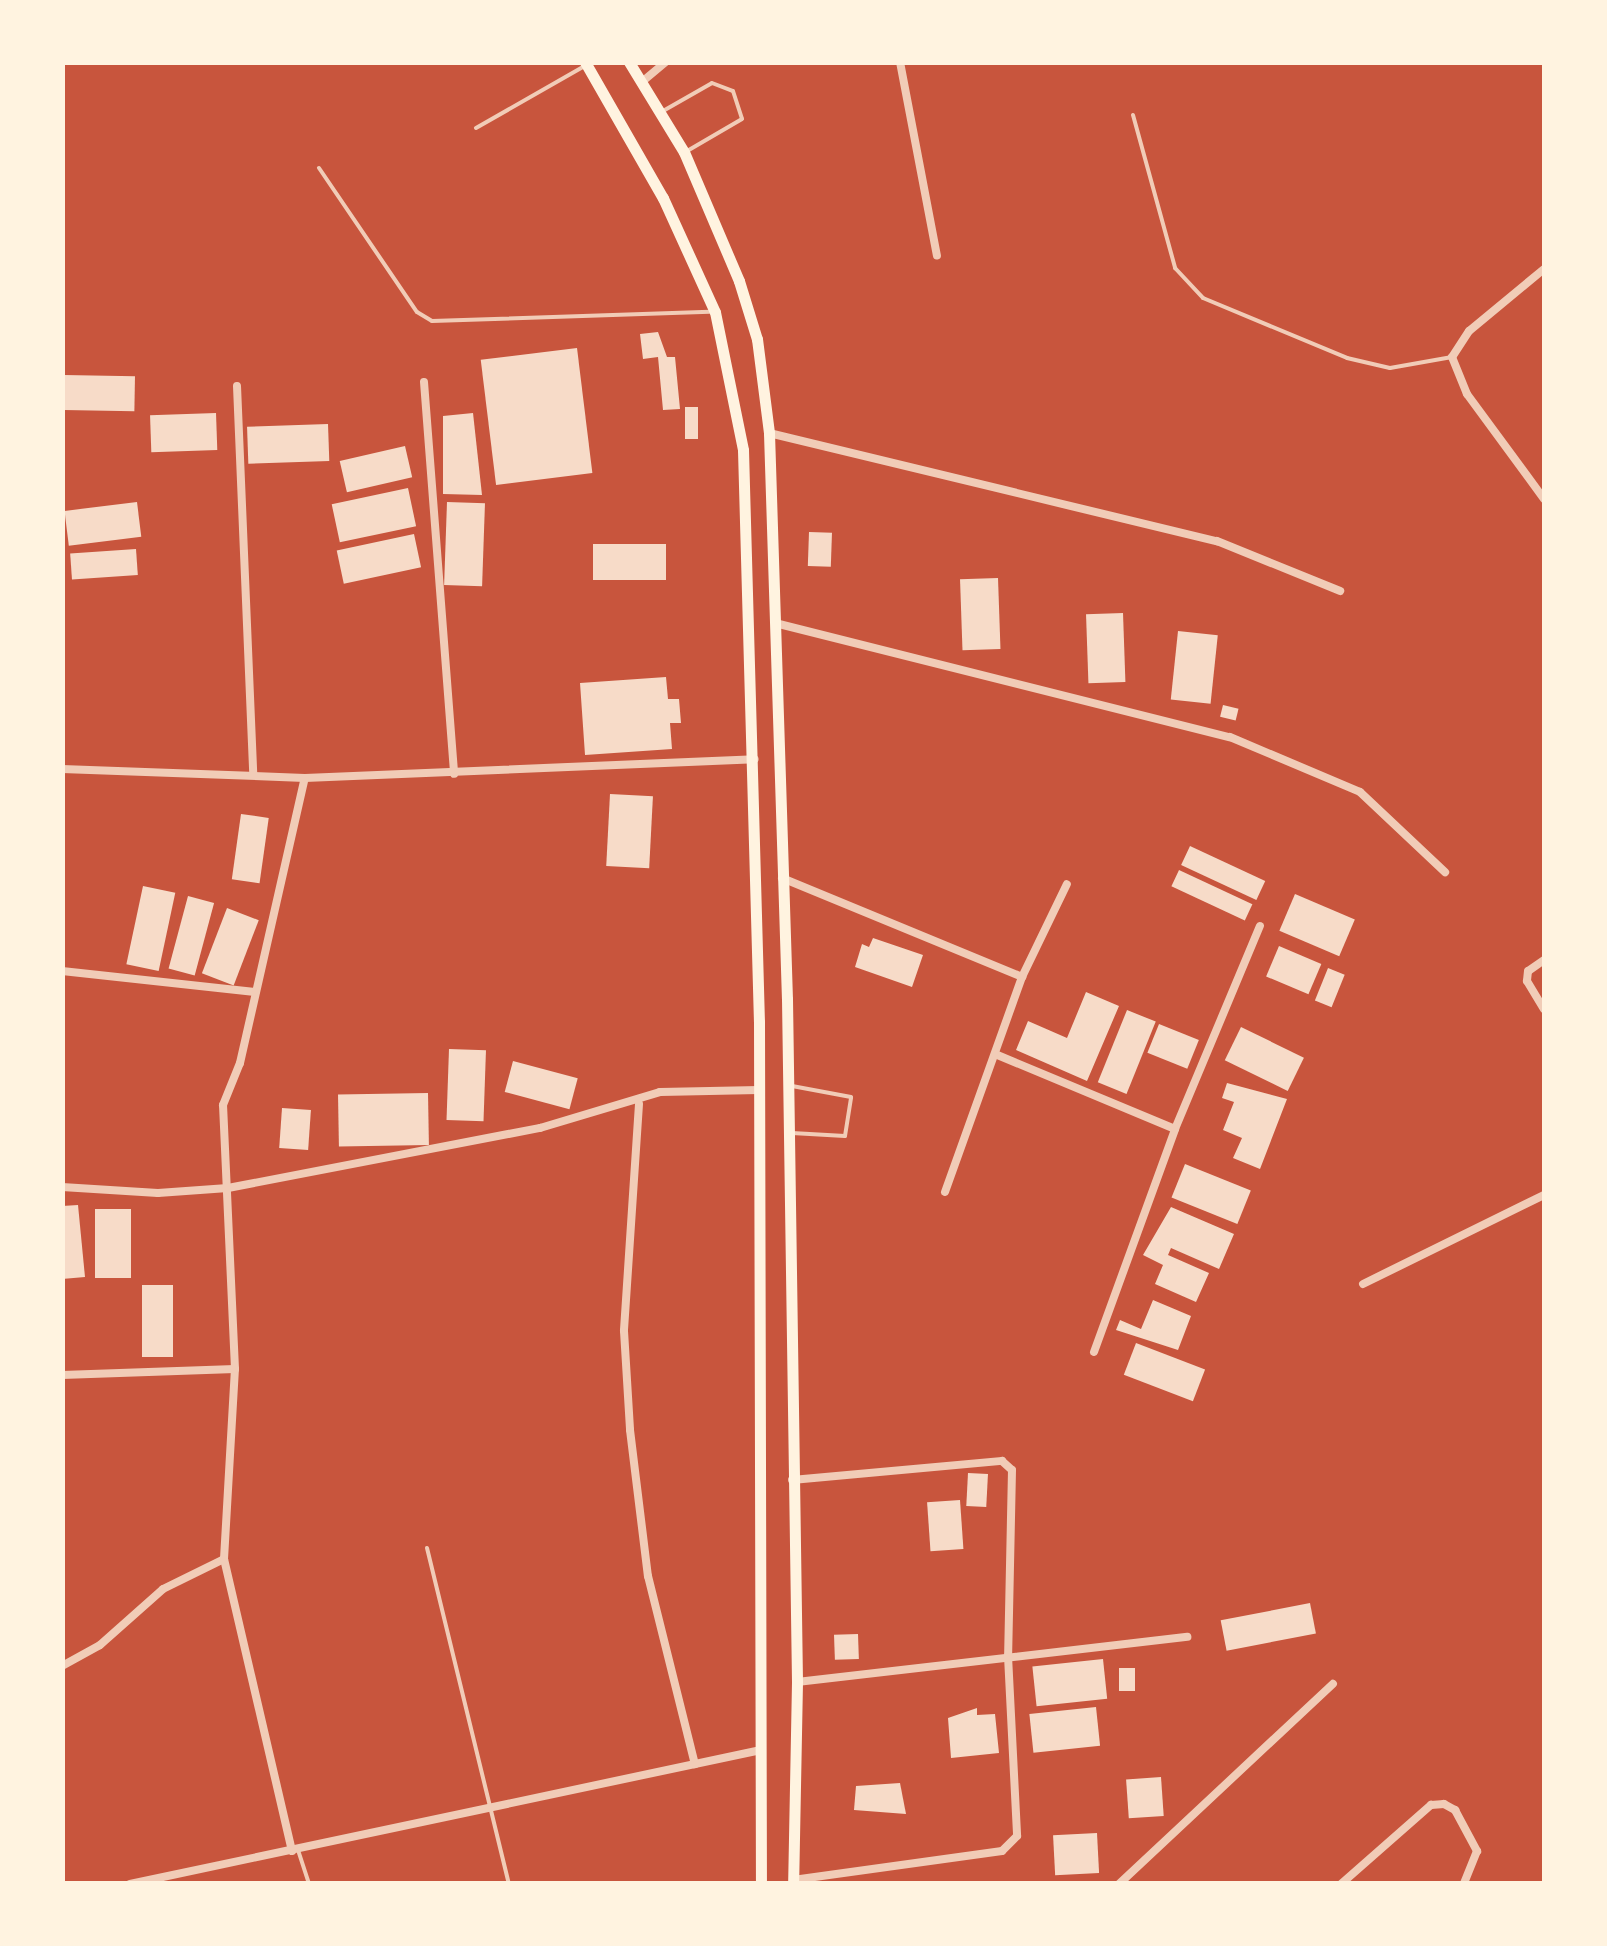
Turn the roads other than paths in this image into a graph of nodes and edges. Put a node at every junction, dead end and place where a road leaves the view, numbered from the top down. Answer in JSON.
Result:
{"nodes":[{"id":1,"x":629,"y":62,"type":"edge"},
{"id":2,"x":666,"y":62,"type":"edge"},
{"id":3,"x":900,"y":62,"type":"edge"},
{"id":4,"x":586,"y":63,"type":"edge"},
{"id":5,"x":643,"y":82,"type":"junction"},
{"id":6,"x":662,"y":111,"type":"junction"},
{"id":7,"x":1133,"y":115,"type":"dead end"},
{"id":8,"x":476,"y":128,"type":"dead end"},
{"id":9,"x":684,"y":152,"type":"junction"},
{"id":10,"x":318,"y":168,"type":"dead end"},
{"id":11,"x":938,"y":256,"type":"dead end"},
{"id":12,"x":1544,"y":269,"type":"edge"},
{"id":13,"x":715,"y":312,"type":"junction"},
{"id":14,"x":1452,"y":357,"type":"junction"},
{"id":15,"x":424,"y":382,"type":"dead end"},
{"id":16,"x":237,"y":386,"type":"dead end"},
{"id":17,"x":769,"y":433,"type":"junction"},
{"id":18,"x":1544,"y":499,"type":"edge"},
{"id":19,"x":1340,"y":591,"type":"dead end"},
{"id":20,"x":776,"y":623,"type":"junction"},
{"id":21,"x":755,"y":759,"type":"junction"},
{"id":22,"x":62,"y":769,"type":"edge"},
{"id":23,"x":253,"y":774,"type":"junction"},
{"id":24,"x":454,"y":774,"type":"junction"},
{"id":25,"x":305,"y":778,"type":"junction"},
{"id":26,"x":1445,"y":872,"type":"dead end"},
{"id":27,"x":782,"y":878,"type":"junction"},
{"id":28,"x":1067,"y":884,"type":"dead end"},
{"id":29,"x":1260,"y":926,"type":"dead end"},
{"id":30,"x":1544,"y":960,"type":"edge"},
{"id":31,"x":62,"y":971,"type":"edge"},
{"id":32,"x":1022,"y":977,"type":"junction"},
{"id":33,"x":255,"y":992,"type":"junction"},
{"id":34,"x":1544,"y":1008,"type":"edge"},
{"id":35,"x":995,"y":1054,"type":"junction"},
{"id":36,"x":787,"y":1086,"type":"junction"},
{"id":37,"x":760,"y":1090,"type":"junction"},
{"id":38,"x":639,"y":1104,"type":"junction"},
{"id":39,"x":1175,"y":1128,"type":"junction"},
{"id":40,"x":788,"y":1133,"type":"junction"},
{"id":41,"x":62,"y":1187,"type":"edge"},
{"id":42,"x":228,"y":1188,"type":"junction"},
{"id":43,"x":944,"y":1192,"type":"dead end"},
{"id":44,"x":1544,"y":1195,"type":"edge"},
{"id":45,"x":1363,"y":1284,"type":"dead end"},
{"id":46,"x":1094,"y":1352,"type":"dead end"},
{"id":47,"x":234,"y":1368,"type":"junction"},
{"id":48,"x":62,"y":1375,"type":"edge"},
{"id":49,"x":792,"y":1480,"type":"junction"},
{"id":50,"x":427,"y":1548,"type":"dead end"},
{"id":51,"x":224,"y":1559,"type":"junction"},
{"id":52,"x":1187,"y":1636,"type":"dead end"},
{"id":53,"x":1008,"y":1656,"type":"junction"},
{"id":54,"x":62,"y":1666,"type":"edge"},
{"id":55,"x":797,"y":1682,"type":"junction"},
{"id":56,"x":1333,"y":1684,"type":"dead end"},
{"id":57,"x":761,"y":1750,"type":"junction"},
{"id":58,"x":695,"y":1764,"type":"junction"},
{"id":59,"x":488,"y":1809,"type":"junction"},
{"id":60,"x":295,"y":1850,"type":"junction"},
{"id":61,"x":793,"y":1882,"type":"edge"},
{"id":62,"x":130,"y":1884,"type":"edge"},
{"id":63,"x":309,"y":1884,"type":"edge"},
{"id":64,"x":510,"y":1884,"type":"edge"},
{"id":65,"x":761,"y":1884,"type":"edge"},
{"id":66,"x":1118,"y":1884,"type":"edge"},
{"id":67,"x":1341,"y":1884,"type":"edge"},
{"id":68,"x":1464,"y":1884,"type":"edge"}],
"edges":[{"from":1,"to":5,"type":"main road"},
{"from":2,"to":5,"type":"street"},
{"from":3,"to":11,"type":"street"},
{"from":4,"to":8,"type":"lane"},
{"from":4,"to":13,"type":"main road"},
{"from":5,"to":6,"type":"main road"},
{"from":6,"to":9,"type":"main road"},
{"from":6,"to":9,"type":"lane"},
{"from":7,"to":14,"type":"lane"},
{"from":9,"to":17,"type":"main road"},
{"from":10,"to":13,"type":"lane"},
{"from":12,"to":14,"type":"street"},
{"from":13,"to":21,"type":"main road"},
{"from":14,"to":18,"type":"street"},
{"from":15,"to":24,"type":"street"},
{"from":16,"to":23,"type":"street"},
{"from":17,"to":19,"type":"street"},
{"from":17,"to":20,"type":"main road"},
{"from":20,"to":26,"type":"street"},
{"from":20,"to":27,"type":"main road"},
{"from":21,"to":24,"type":"street"},
{"from":21,"to":37,"type":"main road"},
{"from":22,"to":23,"type":"street"},
{"from":23,"to":25,"type":"street"},
{"from":24,"to":25,"type":"street"},
{"from":25,"to":33,"type":"street"},
{"from":27,"to":32,"type":"street"},
{"from":27,"to":36,"type":"main road"},
{"from":28,"to":32,"type":"street"},
{"from":29,"to":39,"type":"street"},
{"from":30,"to":34,"type":"street"},
{"from":31,"to":33,"type":"street"},
{"from":32,"to":35,"type":"street"},
{"from":33,"to":42,"type":"street"},
{"from":35,"to":39,"type":"street"},
{"from":35,"to":43,"type":"street"},
{"from":36,"to":40,"type":"main road"},
{"from":36,"to":40,"type":"lane"},
{"from":37,"to":38,"type":"street"},
{"from":37,"to":57,"type":"main road"},
{"from":38,"to":42,"type":"street"},
{"from":38,"to":58,"type":"street"},
{"from":39,"to":46,"type":"street"},
{"from":40,"to":49,"type":"main road"},
{"from":41,"to":42,"type":"street"},
{"from":42,"to":47,"type":"street"},
{"from":44,"to":45,"type":"street"},
{"from":47,"to":48,"type":"street"},
{"from":47,"to":51,"type":"street"},
{"from":49,"to":53,"type":"street"},
{"from":49,"to":55,"type":"main road"},
{"from":50,"to":59,"type":"lane"},
{"from":51,"to":54,"type":"street"},
{"from":51,"to":60,"type":"street"},
{"from":52,"to":53,"type":"street"},
{"from":53,"to":55,"type":"street"},
{"from":53,"to":61,"type":"street"},
{"from":55,"to":61,"type":"main road"},
{"from":56,"to":66,"type":"street"},
{"from":57,"to":58,"type":"street"},
{"from":57,"to":65,"type":"main road"},
{"from":58,"to":59,"type":"street"},
{"from":59,"to":60,"type":"street"},
{"from":59,"to":64,"type":"lane"},
{"from":60,"to":62,"type":"street"},
{"from":60,"to":63,"type":"lane"},
{"from":67,"to":68,"type":"street"}]}
